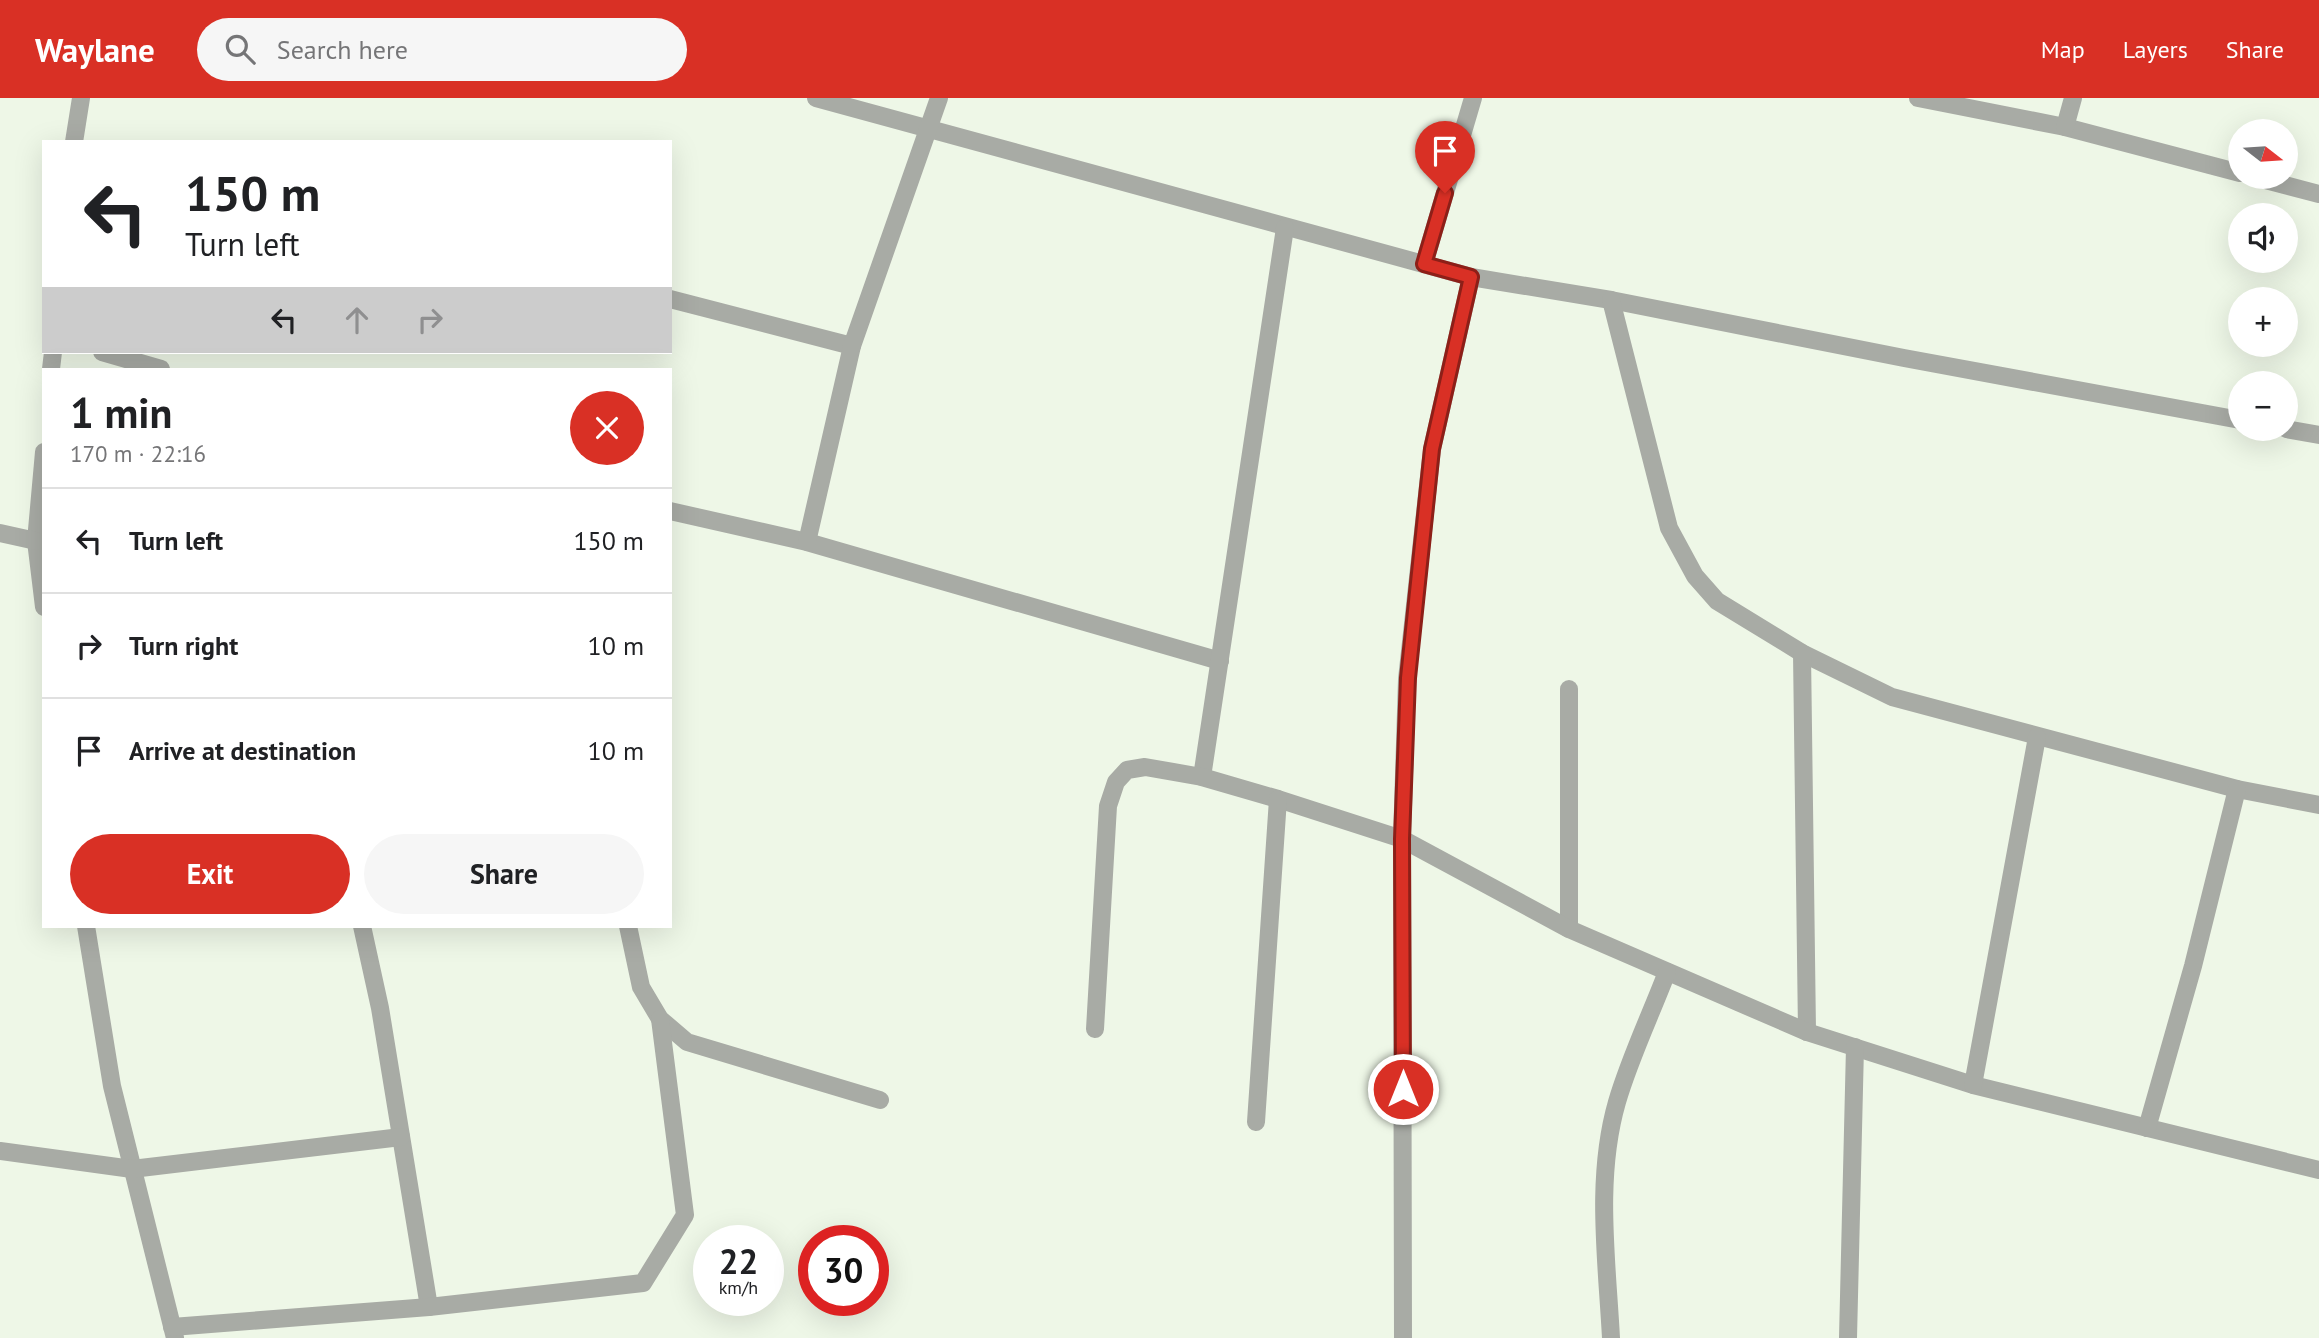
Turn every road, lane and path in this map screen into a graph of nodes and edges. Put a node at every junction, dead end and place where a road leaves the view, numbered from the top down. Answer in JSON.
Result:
{"nodes":[{"id":1,"x":81,"y":98,"type":"edge"},
{"id":2,"x":816,"y":98,"type":"edge"},
{"id":3,"x":939,"y":98,"type":"edge"},
{"id":4,"x":1474,"y":98,"type":"edge"},
{"id":5,"x":1918,"y":98,"type":"edge"},
{"id":6,"x":2073,"y":98,"type":"edge"},
{"id":7,"x":2065,"y":127,"type":"junction"},
{"id":8,"x":927,"y":130,"type":"junction"},
{"id":9,"x":74,"y":140,"type":"edge"},
{"id":10,"x":2228,"y":170,"type":"edge"},
{"id":11,"x":2298,"y":189,"type":"edge"},
{"id":12,"x":2319,"y":194,"type":"edge"},
{"id":13,"x":1285,"y":228,"type":"junction"},
{"id":14,"x":1424,"y":264,"type":"junction"},
{"id":15,"x":1471,"y":277,"type":"junction"},
{"id":16,"x":672,"y":300,"type":"edge"},
{"id":17,"x":1611,"y":300,"type":"junction"},
{"id":18,"x":852,"y":346,"type":"junction"},
{"id":19,"x":109,"y":354,"type":"edge"},
{"id":20,"x":158,"y":368,"type":"edge"},
{"id":21,"x":2228,"y":418,"type":"edge"},
{"id":22,"x":2298,"y":431,"type":"edge"},
{"id":23,"x":2319,"y":435,"type":"edge"},
{"id":24,"x":42,"y":474,"type":"edge"},
{"id":25,"x":672,"y":511,"type":"edge"},
{"id":26,"x":0,"y":533,"type":"edge"},
{"id":27,"x":36,"y":541,"type":"junction"},
{"id":28,"x":807,"y":542,"type":"junction"},
{"id":29,"x":42,"y":590,"type":"edge"},
{"id":30,"x":1802,"y":653,"type":"junction"},
{"id":31,"x":1220,"y":661,"type":"junction"},
{"id":32,"x":1569,"y":689,"type":"dead end"},
{"id":33,"x":2036,"y":737,"type":"junction"},
{"id":34,"x":1202,"y":777,"type":"junction"},
{"id":35,"x":2237,"y":789,"type":"junction"},
{"id":36,"x":1278,"y":799,"type":"junction"},
{"id":37,"x":2319,"y":805,"type":"edge"},
{"id":38,"x":1402,"y":839,"type":"junction"},
{"id":39,"x":86,"y":928,"type":"edge"},
{"id":40,"x":362,"y":928,"type":"edge"},
{"id":41,"x":628,"y":928,"type":"edge"},
{"id":42,"x":1569,"y":929,"type":"junction"},
{"id":43,"x":1667,"y":972,"type":"junction"},
{"id":44,"x":660,"y":1019,"type":"junction"},
{"id":45,"x":1096,"y":1029,"type":"dead end"},
{"id":46,"x":1807,"y":1032,"type":"junction"},
{"id":47,"x":1855,"y":1047,"type":"junction"},
{"id":48,"x":1973,"y":1085,"type":"junction"},
{"id":49,"x":880,"y":1100,"type":"dead end"},
{"id":50,"x":1256,"y":1122,"type":"dead end"},
{"id":51,"x":2147,"y":1128,"type":"junction"},
{"id":52,"x":401,"y":1137,"type":"junction"},
{"id":53,"x":0,"y":1151,"type":"edge"},
{"id":54,"x":132,"y":1169,"type":"junction"},
{"id":55,"x":2319,"y":1170,"type":"edge"},
{"id":56,"x":429,"y":1307,"type":"junction"},
{"id":57,"x":173,"y":1333,"type":"edge"},
{"id":58,"x":1403,"y":1338,"type":"edge"},
{"id":59,"x":1611,"y":1338,"type":"edge"},
{"id":60,"x":1848,"y":1338,"type":"edge"}],
"edges":[{"from":1,"to":9,"type":"street"},
{"from":2,"to":8,"type":"street"},
{"from":3,"to":8,"type":"street"},
{"from":4,"to":14,"type":"street"},
{"from":5,"to":7,"type":"street"},
{"from":6,"to":7,"type":"street"},
{"from":7,"to":10,"type":"street"},
{"from":8,"to":13,"type":"street"},
{"from":8,"to":18,"type":"street"},
{"from":11,"to":12,"type":"street"},
{"from":13,"to":14,"type":"street"},
{"from":13,"to":31,"type":"street"},
{"from":14,"to":15,"type":"street"},
{"from":15,"to":17,"type":"street"},
{"from":15,"to":38,"type":"street"},
{"from":16,"to":18,"type":"street"},
{"from":17,"to":21,"type":"street"},
{"from":17,"to":30,"type":"street"},
{"from":18,"to":28,"type":"street"},
{"from":19,"to":20,"type":"street"},
{"from":22,"to":23,"type":"street"},
{"from":24,"to":27,"type":"street"},
{"from":25,"to":28,"type":"street"},
{"from":26,"to":27,"type":"street"},
{"from":27,"to":29,"type":"street"},
{"from":28,"to":31,"type":"street"},
{"from":30,"to":33,"type":"street"},
{"from":30,"to":46,"type":"street"},
{"from":31,"to":34,"type":"street"},
{"from":32,"to":42,"type":"street"},
{"from":33,"to":35,"type":"street"},
{"from":33,"to":48,"type":"street"},
{"from":34,"to":36,"type":"street"},
{"from":34,"to":45,"type":"street"},
{"from":35,"to":37,"type":"street"},
{"from":35,"to":51,"type":"street"},
{"from":36,"to":38,"type":"street"},
{"from":36,"to":50,"type":"street"},
{"from":38,"to":42,"type":"street"},
{"from":38,"to":58,"type":"street"},
{"from":39,"to":54,"type":"street"},
{"from":40,"to":52,"type":"street"},
{"from":41,"to":44,"type":"street"},
{"from":42,"to":43,"type":"street"},
{"from":43,"to":46,"type":"street"},
{"from":43,"to":59,"type":"street"},
{"from":44,"to":49,"type":"street"},
{"from":44,"to":56,"type":"street"},
{"from":46,"to":47,"type":"street"},
{"from":47,"to":48,"type":"street"},
{"from":47,"to":60,"type":"street"},
{"from":48,"to":51,"type":"street"},
{"from":51,"to":55,"type":"street"},
{"from":52,"to":54,"type":"street"},
{"from":52,"to":56,"type":"street"},
{"from":53,"to":54,"type":"street"},
{"from":54,"to":57,"type":"street"},
{"from":56,"to":57,"type":"street"}]}
